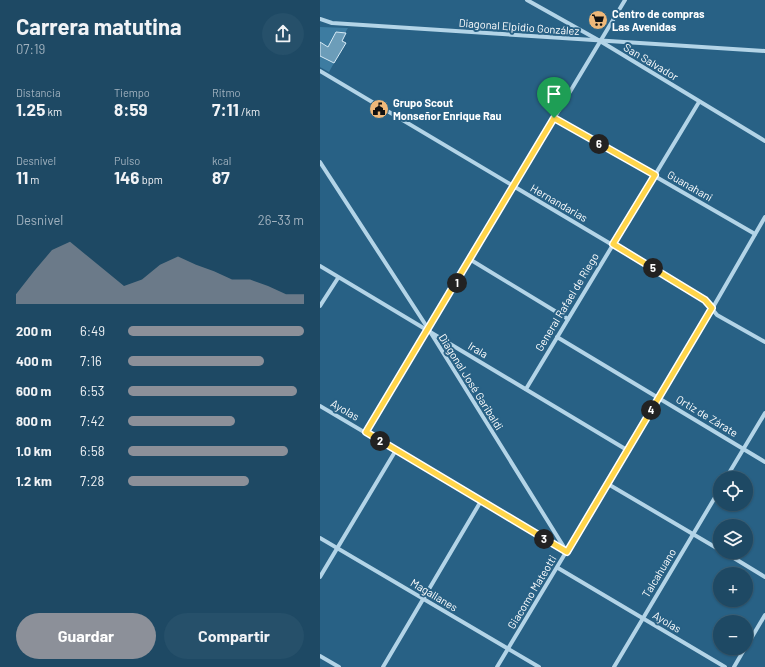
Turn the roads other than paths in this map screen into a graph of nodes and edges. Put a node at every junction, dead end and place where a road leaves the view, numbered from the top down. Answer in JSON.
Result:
{"nodes":[{"id":1,"x":527,"y":0,"type":"edge"},
{"id":2,"x":625,"y":0,"type":"edge"},
{"id":3,"x":320,"y":19,"type":"edge"},
{"id":4,"x":600,"y":41,"type":"junction"},
{"id":5,"x":765,"y":51,"type":"edge"},
{"id":6,"x":320,"y":71,"type":"edge"},
{"id":7,"x":699,"y":102,"type":"junction"},
{"id":8,"x":554,"y":118,"type":"junction"},
{"id":9,"x":765,"y":141,"type":"edge"},
{"id":10,"x":320,"y":162,"type":"edge"},
{"id":11,"x":655,"y":175,"type":"junction"},
{"id":12,"x":513,"y":186,"type":"junction"},
{"id":13,"x":765,"y":217,"type":"edge"},
{"id":14,"x":760,"y":226,"type":"junction"},
{"id":15,"x":765,"y":228,"type":"edge"},
{"id":16,"x":755,"y":234,"type":"junction"},
{"id":17,"x":613,"y":244,"type":"junction"},
{"id":18,"x":471,"y":260,"type":"junction"},
{"id":19,"x":320,"y":266,"type":"edge"},
{"id":20,"x":338,"y":278,"type":"junction"},
{"id":21,"x":320,"y":306,"type":"edge"},
{"id":22,"x":712,"y":308,"type":"junction"},
{"id":23,"x":568,"y":319,"type":"junction"},
{"id":24,"x":429,"y":330,"type":"junction"},
{"id":25,"x":557,"y":338,"type":"junction"},
{"id":26,"x":765,"y":342,"type":"edge"},
{"id":27,"x":526,"y":389,"type":"junction"},
{"id":28,"x":658,"y":398,"type":"junction"},
{"id":29,"x":320,"y":406,"type":"edge"},
{"id":30,"x":765,"y":413,"type":"edge"},
{"id":31,"x":366,"y":432,"type":"junction"},
{"id":32,"x":744,"y":449,"type":"junction"},
{"id":33,"x":396,"y":450,"type":"junction"},
{"id":34,"x":627,"y":450,"type":"junction"},
{"id":35,"x":765,"y":462,"type":"edge"},
{"id":36,"x":730,"y":471,"type":"edge"},
{"id":37,"x":608,"y":484,"type":"junction"},
{"id":38,"x":481,"y":501,"type":"junction"},
{"id":39,"x":713,"y":501,"type":"edge"},
{"id":40,"x":693,"y":534,"type":"junction"},
{"id":41,"x":320,"y":538,"type":"edge"},
{"id":42,"x":713,"y":546,"type":"edge"},
{"id":43,"x":337,"y":548,"type":"junction"},
{"id":44,"x":567,"y":552,"type":"junction"},
{"id":45,"x":735,"y":559,"type":"edge"},
{"id":46,"x":558,"y":568,"type":"junction"},
{"id":47,"x":320,"y":577,"type":"edge"},
{"id":48,"x":765,"y":577,"type":"edge"},
{"id":49,"x":423,"y":599,"type":"junction"},
{"id":50,"x":765,"y":615,"type":"edge"},
{"id":51,"x":643,"y":618,"type":"junction"},
{"id":52,"x":753,"y":635,"type":"edge"},
{"id":53,"x":508,"y":649,"type":"junction"},
{"id":54,"x":741,"y":655,"type":"edge"},
{"id":55,"x":320,"y":656,"type":"edge"},
{"id":56,"x":339,"y":667,"type":"edge"},
{"id":57,"x":383,"y":667,"type":"edge"},
{"id":58,"x":497,"y":667,"type":"edge"},
{"id":59,"x":539,"y":667,"type":"edge"},
{"id":60,"x":614,"y":667,"type":"edge"},
{"id":61,"x":725,"y":667,"type":"edge"},
{"id":62,"x":734,"y":667,"type":"edge"}],
"edges":[{"from":1,"to":4,"type":"street","name":"San Salvador"},
{"from":2,"to":4,"type":"street"},
{"from":3,"to":4,"type":"street","name":"Diagonal Elpidio González"},
{"from":4,"to":5,"type":"street","name":"Diagonal Elpidio González"},
{"from":4,"to":7,"type":"street","name":"San Salvador"},
{"from":4,"to":8,"type":"street"},
{"from":6,"to":12,"type":"street","name":"Hernandarias"},
{"from":7,"to":9,"type":"street","name":"San Salvador"},
{"from":7,"to":11,"type":"street","name":"General Rafael de Riego"},
{"from":8,"to":11,"type":"street","name":"Guanahani"},
{"from":8,"to":12,"type":"street"},
{"from":10,"to":24,"type":"street","name":"Diagonal José Garibaldi"},
{"from":11,"to":16,"type":"street","name":"Guanahani"},
{"from":11,"to":17,"type":"street","name":"General Rafael de Riego"},
{"from":12,"to":17,"type":"street","name":"Hernandarias"},
{"from":12,"to":18,"type":"street"},
{"from":13,"to":14,"type":"street","name":"Giacomo Mateotti"},
{"from":14,"to":15,"type":"street"},
{"from":14,"to":16,"type":"street","name":"Giacomo Mateotti"},
{"from":16,"to":22,"type":"street","name":"Giacomo Mateotti"},
{"from":17,"to":22,"type":"street","name":"Hernandarias"},
{"from":17,"to":23,"type":"street","name":"General Rafael de Riego"},
{"from":18,"to":23,"type":"street"},
{"from":18,"to":24,"type":"street"},
{"from":19,"to":20,"type":"street","name":"Irala"},
{"from":20,"to":21,"type":"street"},
{"from":20,"to":24,"type":"street","name":"Irala"},
{"from":22,"to":26,"type":"street","name":"Hernandarias"},
{"from":22,"to":28,"type":"street","name":"Giacomo Mateotti"},
{"from":23,"to":25,"type":"street","name":"General Rafael de Riego"},
{"from":24,"to":27,"type":"street","name":"Irala"},
{"from":24,"to":31,"type":"street"},
{"from":24,"to":44,"type":"street","name":"Diagonal José Garibaldi"},
{"from":25,"to":27,"type":"street","name":"General Rafael de Riego"},
{"from":25,"to":28,"type":"street","name":"Ortiz de Zárate"},
{"from":27,"to":34,"type":"street","name":"Irala"},
{"from":28,"to":32,"type":"street","name":"Ortiz de Zárate"},
{"from":28,"to":34,"type":"street","name":"Giacomo Mateotti"},
{"from":29,"to":31,"type":"street","name":"Ayolas"},
{"from":30,"to":32,"type":"street"},
{"from":31,"to":33,"type":"street","name":"Ayolas"},
{"from":32,"to":35,"type":"street","name":"Ortiz de Zárate"},
{"from":32,"to":36,"type":"street"},
{"from":33,"to":38,"type":"street","name":"Ayolas"},
{"from":33,"to":43,"type":"street"},
{"from":34,"to":37,"type":"street","name":"Giacomo Mateotti"},
{"from":37,"to":40,"type":"street"},
{"from":37,"to":44,"type":"street","name":"Giacomo Mateotti"},
{"from":38,"to":44,"type":"street","name":"Ayolas"},
{"from":38,"to":49,"type":"street"},
{"from":39,"to":40,"type":"street","name":"Talcahuano"},
{"from":40,"to":42,"type":"street"},
{"from":40,"to":51,"type":"street","name":"Talcahuano"},
{"from":41,"to":43,"type":"street","name":"Magallanes"},
{"from":43,"to":47,"type":"street"},
{"from":43,"to":49,"type":"street","name":"Magallanes"},
{"from":44,"to":46,"type":"street","name":"Giacomo Mateotti"},
{"from":45,"to":48,"type":"street"},
{"from":46,"to":51,"type":"street","name":"Ayolas"},
{"from":46,"to":53,"type":"street","name":"Giacomo Mateotti"},
{"from":49,"to":53,"type":"street","name":"Magallanes"},
{"from":49,"to":57,"type":"street"},
{"from":50,"to":52,"type":"street"},
{"from":51,"to":60,"type":"street","name":"Talcahuano"},
{"from":51,"to":61,"type":"street","name":"Ayolas"},
{"from":53,"to":58,"type":"street","name":"Giacomo Mateotti"},
{"from":53,"to":59,"type":"street","name":"Magallanes"},
{"from":54,"to":62,"type":"street"},
{"from":55,"to":56,"type":"street"}]}
